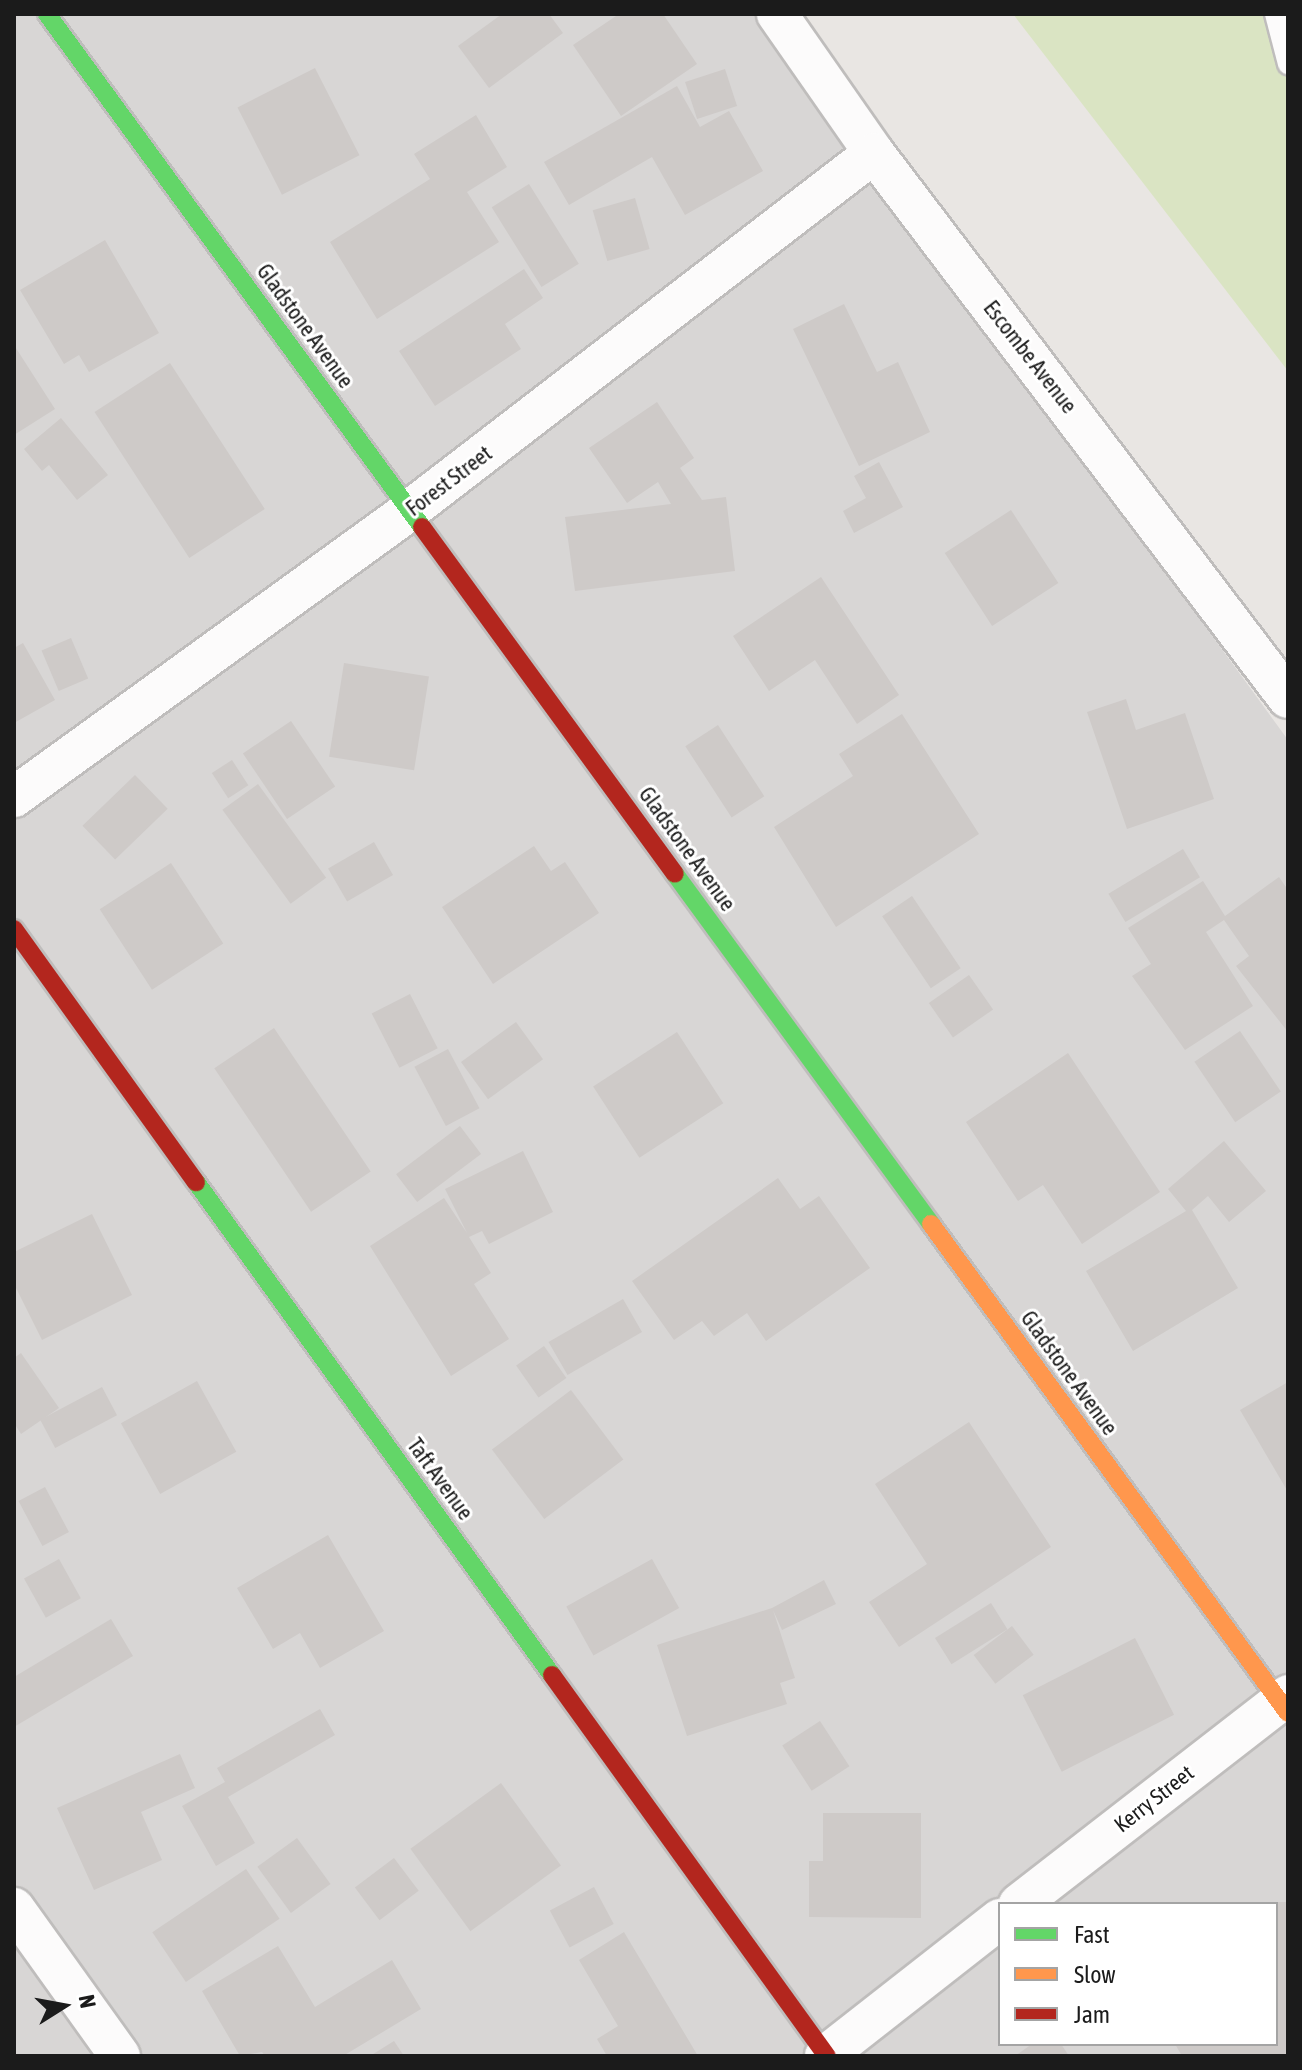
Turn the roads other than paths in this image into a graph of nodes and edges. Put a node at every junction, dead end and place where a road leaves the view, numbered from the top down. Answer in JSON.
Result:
{"nodes":[{"id":1,"x":47,"y":14,"type":"edge"},
{"id":2,"x":777,"y":14,"type":"edge"},
{"id":3,"x":1275,"y":14,"type":"edge"},
{"id":4,"x":1288,"y":64,"type":"edge"},
{"id":5,"x":874,"y":153,"type":"junction"},
{"id":6,"x":410,"y":510,"type":"junction"},
{"id":7,"x":1288,"y":698,"type":"edge"},
{"id":8,"x":14,"y":797,"type":"edge"},
{"id":9,"x":14,"y":929,"type":"edge"},
{"id":10,"x":1285,"y":1703,"type":"edge"},
{"id":11,"x":1022,"y":1902,"type":"edge"},
{"id":12,"x":14,"y":1908,"type":"edge"},
{"id":13,"x":998,"y":1921,"type":"edge"},
{"id":14,"x":120,"y":2056,"type":"edge"},
{"id":15,"x":826,"y":2056,"type":"edge"}],
"edges":[{"from":1,"to":6,"type":"street","name":"Gladstone Avenue"},
{"from":2,"to":5,"type":"street","name":"Escombe Avenue"},
{"from":3,"to":4,"type":"lane"},
{"from":5,"to":6,"type":"street","name":"Forest Street"},
{"from":5,"to":7,"type":"street","name":"Escombe Avenue"},
{"from":6,"to":8,"type":"street","name":"Forest Street"},
{"from":6,"to":10,"type":"street","name":"Gladstone Avenue"},
{"from":9,"to":15,"type":"street","name":"Taft Avenue"},
{"from":10,"to":11,"type":"street","name":"Kerry Street"},
{"from":12,"to":14,"type":"street"},
{"from":13,"to":15,"type":"street"}]}
